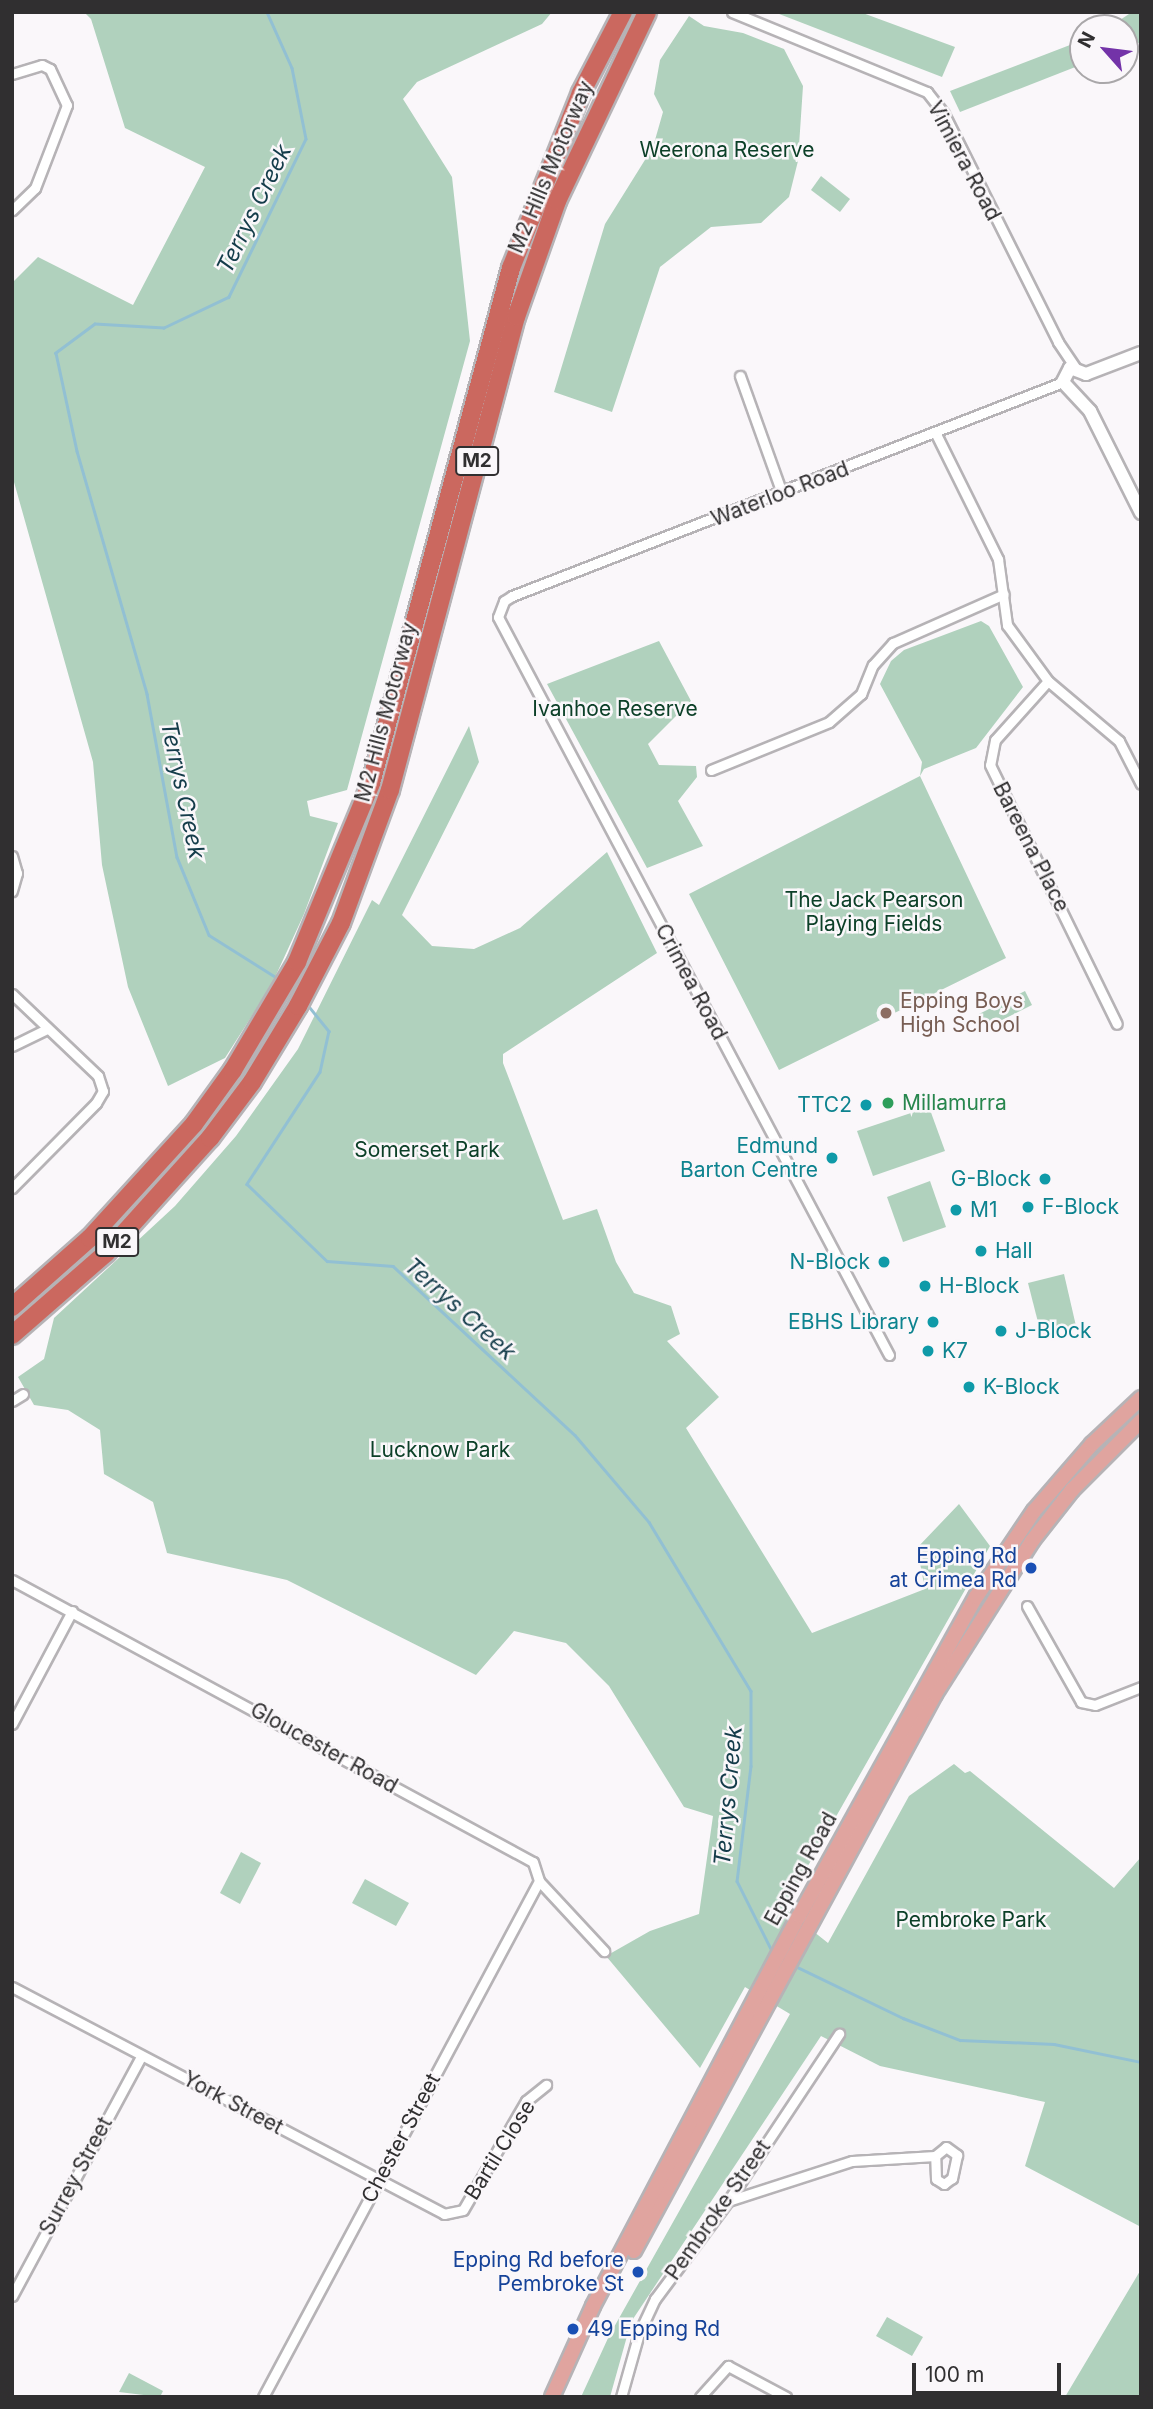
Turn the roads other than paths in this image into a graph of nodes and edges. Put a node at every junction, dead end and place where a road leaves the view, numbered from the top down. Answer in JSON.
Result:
{"nodes":[{"id":1,"x":623,"y":12,"type":"edge"},
{"id":2,"x":648,"y":12,"type":"edge"},
{"id":3,"x":732,"y":12,"type":"edge"},
{"id":4,"x":12,"y":74,"type":"edge"},
{"id":5,"x":12,"y":210,"type":"edge"},
{"id":6,"x":1141,"y":353,"type":"edge"},
{"id":7,"x":1072,"y":373,"type":"junction"},
{"id":8,"x":740,"y":376,"type":"dead end"},
{"id":9,"x":1078,"y":390,"type":"junction"},
{"id":10,"x":936,"y":434,"type":"junction"},
{"id":11,"x":782,"y":493,"type":"junction"},
{"id":12,"x":1141,"y":513,"type":"edge"},
{"id":13,"x":1003,"y":594,"type":"junction"},
{"id":14,"x":499,"y":608,"type":"joint"},
{"id":15,"x":1048,"y":681,"type":"junction"},
{"id":16,"x":711,"y":770,"type":"dead end"},
{"id":17,"x":1141,"y":784,"type":"edge"},
{"id":18,"x":12,"y":856,"type":"edge"},
{"id":19,"x":14,"y":888,"type":"edge"},
{"id":20,"x":12,"y":994,"type":"edge"},
{"id":21,"x":1117,"y":1024,"type":"dead end"},
{"id":22,"x":47,"y":1029,"type":"junction"},
{"id":23,"x":12,"y":1046,"type":"edge"},
{"id":24,"x":12,"y":1188,"type":"edge"},
{"id":25,"x":12,"y":1307,"type":"edge"},
{"id":26,"x":12,"y":1335,"type":"edge"},
{"id":27,"x":889,"y":1355,"type":"dead end"},
{"id":28,"x":23,"y":1394,"type":"dead end"},
{"id":29,"x":1141,"y":1398,"type":"edge"},
{"id":30,"x":12,"y":1401,"type":"edge"},
{"id":31,"x":1141,"y":1421,"type":"edge"},
{"id":32,"x":12,"y":1580,"type":"edge"},
{"id":33,"x":1027,"y":1606,"type":"dead end"},
{"id":34,"x":72,"y":1611,"type":"junction"},
{"id":35,"x":1141,"y":1688,"type":"edge"},
{"id":36,"x":12,"y":1724,"type":"edge"},
{"id":37,"x":540,"y":1881,"type":"junction"},
{"id":38,"x":804,"y":1919,"type":"junction"},
{"id":39,"x":604,"y":1951,"type":"dead end"},
{"id":40,"x":12,"y":1987,"type":"edge"},
{"id":41,"x":759,"y":2005,"type":"junction"},
{"id":42,"x":839,"y":2034,"type":"dead end"},
{"id":43,"x":141,"y":2056,"type":"junction"},
{"id":44,"x":546,"y":2085,"type":"dead end"},
{"id":45,"x":935,"y":2156,"type":"dead end"},
{"id":46,"x":378,"y":2181,"type":"junction"},
{"id":47,"x":728,"y":2201,"type":"junction"},
{"id":48,"x":456,"y":2215,"type":"joint"},
{"id":49,"x":12,"y":2296,"type":"edge"},
{"id":50,"x":263,"y":2397,"type":"edge"},
{"id":51,"x":552,"y":2397,"type":"edge"},
{"id":52,"x":562,"y":2397,"type":"edge"},
{"id":53,"x":621,"y":2397,"type":"edge"},
{"id":54,"x":700,"y":2397,"type":"edge"},
{"id":55,"x":786,"y":2397,"type":"edge"}],
"edges":[{"from":1,"to":25,"type":"highway","name":"M2 Hills Motorway","number":"M2"},
{"from":2,"to":26,"type":"highway","name":"M2 Hills Motorway","number":"M2"},
{"from":3,"to":7,"type":"street","name":"Vimiera Road"},
{"from":4,"to":5,"type":"street"},
{"from":6,"to":7,"type":"street","name":"Waterloo Road"},
{"from":7,"to":9,"type":"street"},
{"from":7,"to":9,"type":"street"},
{"from":7,"to":10,"type":"street","name":"Waterloo Road"},
{"from":8,"to":11,"type":"street"},
{"from":9,"to":12,"type":"street"},
{"from":10,"to":11,"type":"street","name":"Waterloo Road"},
{"from":10,"to":13,"type":"street"},
{"from":11,"to":14,"type":"street","name":"Waterloo Road"},
{"from":13,"to":15,"type":"street"},
{"from":13,"to":16,"type":"street"},
{"from":14,"to":27,"type":"street","name":"Crimea Road"},
{"from":15,"to":17,"type":"street"},
{"from":15,"to":21,"type":"street","name":"Bareena Place"},
{"from":18,"to":19,"type":"street"},
{"from":20,"to":22,"type":"street"},
{"from":22,"to":23,"type":"street"},
{"from":22,"to":24,"type":"street"},
{"from":28,"to":30,"type":"street"},
{"from":29,"to":38,"type":"main road","name":"Epping Road"},
{"from":31,"to":38,"type":"main road","name":"Epping Road"},
{"from":32,"to":34,"type":"street","name":"Gloucester Road"},
{"from":33,"to":35,"type":"street"},
{"from":34,"to":36,"type":"street"},
{"from":34,"to":37,"type":"street","name":"Gloucester Road"},
{"from":37,"to":39,"type":"street","name":"Gloucester Road"},
{"from":37,"to":46,"type":"street","name":"Chester Street"},
{"from":38,"to":41,"type":"main road","name":"Epping Road"},
{"from":40,"to":43,"type":"street","name":"York Street"},
{"from":41,"to":51,"type":"main road","name":"Epping Road"},
{"from":41,"to":52,"type":"main road","name":"Epping Road"},
{"from":42,"to":47,"type":"street","name":"Pembroke Street"},
{"from":43,"to":46,"type":"street","name":"York Street"},
{"from":43,"to":49,"type":"street","name":"Surrey Street"},
{"from":44,"to":48,"type":"street","name":"Bartil Close"},
{"from":45,"to":47,"type":"street"},
{"from":46,"to":48,"type":"street","name":"York Street"},
{"from":46,"to":50,"type":"street","name":"Chester Street"},
{"from":47,"to":53,"type":"street","name":"Pembroke Street"},
{"from":54,"to":55,"type":"street"}]}
